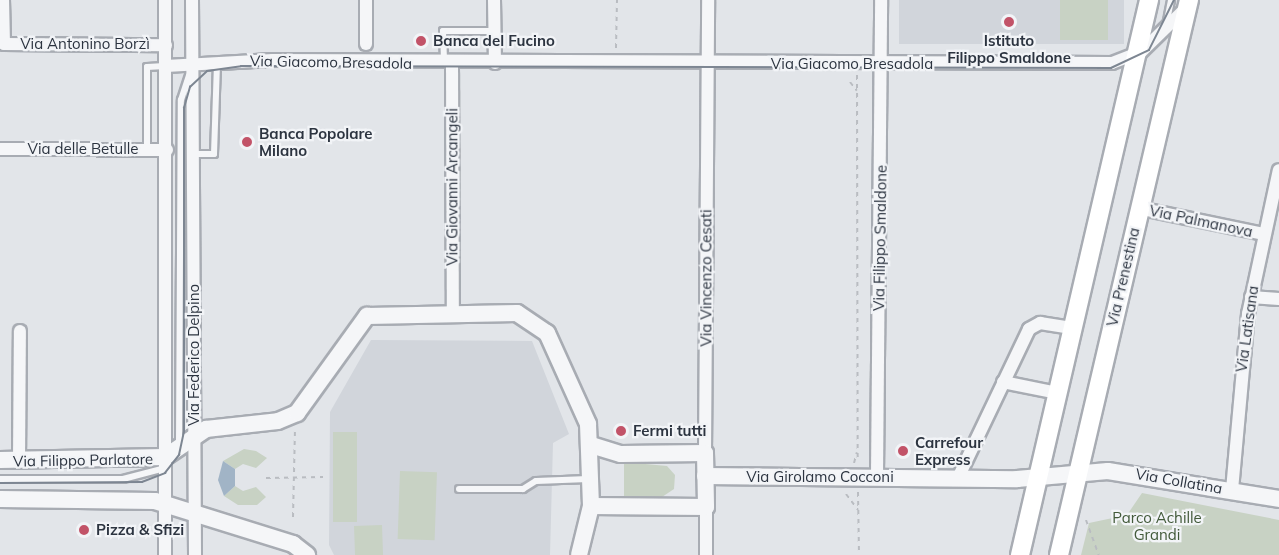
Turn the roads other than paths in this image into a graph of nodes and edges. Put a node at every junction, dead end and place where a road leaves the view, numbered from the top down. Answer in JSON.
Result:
{"nodes":[{"id":1,"x":3,"y":0,"type":"edge"},
{"id":2,"x":165,"y":0,"type":"edge"},
{"id":3,"x":192,"y":0,"type":"edge"},
{"id":4,"x":366,"y":0,"type":"edge"},
{"id":5,"x":494,"y":0,"type":"edge"},
{"id":6,"x":708,"y":0,"type":"edge"},
{"id":7,"x":881,"y":0,"type":"edge"},
{"id":8,"x":1149,"y":0,"type":"edge"},
{"id":9,"x":1183,"y":2,"type":"edge"},
{"id":10,"x":494,"y":31,"type":"junction"},
{"id":11,"x":1164,"y":31,"type":"junction"},
{"id":12,"x":366,"y":44,"type":"dead end"},
{"id":13,"x":166,"y":45,"type":"junction"},
{"id":14,"x":1133,"y":57,"type":"junction"},
{"id":15,"x":217,"y":61,"type":"junction"},
{"id":16,"x":448,"y":63,"type":"junction"},
{"id":17,"x":495,"y":63,"type":"junction"},
{"id":18,"x":707,"y":63,"type":"junction"},
{"id":19,"x":882,"y":64,"type":"junction"},
{"id":20,"x":166,"y":66,"type":"junction"},
{"id":21,"x":194,"y":66,"type":"junction"},
{"id":22,"x":0,"y":149,"type":"edge"},
{"id":23,"x":147,"y":150,"type":"junction"},
{"id":24,"x":167,"y":150,"type":"junction"},
{"id":25,"x":187,"y":153,"type":"junction"},
{"id":26,"x":1279,"y":170,"type":"edge"},
{"id":27,"x":1138,"y":208,"type":"junction"},
{"id":28,"x":1264,"y":234,"type":"junction"},
{"id":29,"x":1251,"y":297,"type":"junction"},
{"id":30,"x":1279,"y":299,"type":"edge"},
{"id":31,"x":453,"y":312,"type":"junction"},
{"id":32,"x":1072,"y":328,"type":"junction"},
{"id":33,"x":20,"y":332,"type":"dead end"},
{"id":34,"x":1003,"y":382,"type":"junction"},
{"id":35,"x":1057,"y":393,"type":"junction"},
{"id":36,"x":194,"y":436,"type":"junction"},
{"id":37,"x":591,"y":445,"type":"junction"},
{"id":38,"x":705,"y":453,"type":"junction"},
{"id":39,"x":170,"y":458,"type":"junction"},
{"id":40,"x":0,"y":460,"type":"edge"},
{"id":41,"x":20,"y":460,"type":"junction"},
{"id":42,"x":1078,"y":473,"type":"junction"},
{"id":43,"x":705,"y":476,"type":"junction"},
{"id":44,"x":877,"y":476,"type":"junction"},
{"id":45,"x":958,"y":478,"type":"junction"},
{"id":46,"x":1038,"y":478,"type":"junction"},
{"id":47,"x":0,"y":479,"type":"edge"},
{"id":48,"x":592,"y":479,"type":"junction"},
{"id":49,"x":459,"y":489,"type":"dead end"},
{"id":50,"x":1232,"y":490,"type":"junction"},
{"id":51,"x":0,"y":499,"type":"edge"},
{"id":52,"x":1279,"y":499,"type":"edge"},
{"id":53,"x":165,"y":503,"type":"junction"},
{"id":54,"x":591,"y":506,"type":"junction"},
{"id":55,"x":706,"y":507,"type":"junction"},
{"id":56,"x":195,"y":517,"type":"junction"},
{"id":57,"x":165,"y":555,"type":"edge"},
{"id":58,"x":195,"y":555,"type":"edge"},
{"id":59,"x":307,"y":555,"type":"edge"},
{"id":60,"x":579,"y":555,"type":"edge"},
{"id":61,"x":706,"y":555,"type":"edge"},
{"id":62,"x":1020,"y":555,"type":"edge"},
{"id":63,"x":1059,"y":555,"type":"edge"}],
"edges":[{"from":1,"to":13,"type":"street","name":"Via Antonino Borzì"},
{"from":2,"to":13,"type":"street"},
{"from":3,"to":21,"type":"street"},
{"from":4,"to":12,"type":"street"},
{"from":5,"to":10,"type":"street"},
{"from":6,"to":18,"type":"street","name":"Via Vincenzo Cesati"},
{"from":7,"to":19,"type":"street","name":"Via Filippo Smaldone"},
{"from":8,"to":14,"type":"main road"},
{"from":9,"to":11,"type":"street","name":"Via Giacomo Bresadola"},
{"from":9,"to":11,"type":"lane"},
{"from":9,"to":27,"type":"main road","name":"Via Prenestina"},
{"from":10,"to":16,"type":"lane"},
{"from":10,"to":17,"type":"street"},
{"from":11,"to":14,"type":"street","name":"Via Giacomo Bresadola"},
{"from":13,"to":20,"type":"street","name":"Via Federico Delpino"},
{"from":14,"to":19,"type":"street","name":"Via Giacomo Bresadola"},
{"from":14,"to":32,"type":"main road"},
{"from":15,"to":16,"type":"street","name":"Via Giacomo Bresadola"},
{"from":15,"to":21,"type":"street","name":"Via Giacomo Bresadola"},
{"from":15,"to":25,"type":"lane"},
{"from":16,"to":17,"type":"street","name":"Via Giacomo Bresadola"},
{"from":16,"to":31,"type":"street","name":"Via Giovanni Arcangeli"},
{"from":17,"to":18,"type":"street","name":"Via Giacomo Bresadola"},
{"from":18,"to":19,"type":"street","name":"Via Giacomo Bresadola"},
{"from":18,"to":38,"type":"street","name":"Via Vincenzo Cesati"},
{"from":19,"to":44,"type":"street","name":"Via Filippo Smaldone"},
{"from":20,"to":21,"type":"street","name":"Via Giacomo Bresadola"},
{"from":20,"to":23,"type":"lane"},
{"from":20,"to":24,"type":"street","name":"Via Federico Delpino"},
{"from":21,"to":25,"type":"street"},
{"from":22,"to":23,"type":"street","name":"Via delle Betulle"},
{"from":23,"to":24,"type":"street","name":"Via delle Betulle"},
{"from":24,"to":39,"type":"street","name":"Via Federico Delpino"},
{"from":25,"to":36,"type":"street","name":"Via Federico Delpino"},
{"from":25,"to":39,"type":"lane","name":"Via Federico Delpino"},
{"from":26,"to":28,"type":"street","name":"Via Latisana"},
{"from":27,"to":28,"type":"street","name":"Via Palmanova"},
{"from":27,"to":42,"type":"main road","name":"Via Prenestina"},
{"from":28,"to":29,"type":"street","name":"Via Latisana"},
{"from":29,"to":30,"type":"street"},
{"from":29,"to":50,"type":"street","name":"Via Latisana"},
{"from":31,"to":36,"type":"street"},
{"from":31,"to":37,"type":"street"},
{"from":32,"to":34,"type":"street"},
{"from":32,"to":35,"type":"main road"},
{"from":33,"to":41,"type":"street"},
{"from":34,"to":35,"type":"street"},
{"from":34,"to":45,"type":"street"},
{"from":35,"to":46,"type":"main road"},
{"from":36,"to":39,"type":"street"},
{"from":36,"to":56,"type":"street","name":"Via Federico Delpino"},
{"from":37,"to":38,"type":"street"},
{"from":37,"to":48,"type":"street"},
{"from":38,"to":43,"type":"street","name":"Via Vincenzo Cesati"},
{"from":39,"to":41,"type":"street","name":"Via Filippo Parlatore"},
{"from":39,"to":47,"type":"lane"},
{"from":39,"to":53,"type":"street","name":"Via Federico Delpino"},
{"from":40,"to":41,"type":"street","name":"Via Filippo Parlatore"},
{"from":42,"to":46,"type":"street","name":"Via Girolamo Cocconi"},
{"from":42,"to":50,"type":"street","name":"Via Collatina"},
{"from":42,"to":63,"type":"main road","name":"Via Prenestina"},
{"from":43,"to":44,"type":"street","name":"Via Girolamo Cocconi"},
{"from":43,"to":55,"type":"street","name":"Via Vincenzo Cesati"},
{"from":44,"to":45,"type":"street","name":"Via Girolamo Cocconi"},
{"from":45,"to":46,"type":"street","name":"Via Girolamo Cocconi"},
{"from":46,"to":62,"type":"main road"},
{"from":48,"to":49,"type":"lane"},
{"from":48,"to":54,"type":"street"},
{"from":50,"to":52,"type":"street","name":"Via Collatina"},
{"from":51,"to":53,"type":"street"},
{"from":53,"to":56,"type":"street"},
{"from":53,"to":57,"type":"street","name":"Via Federico Delpino"},
{"from":54,"to":55,"type":"street"},
{"from":54,"to":60,"type":"street"},
{"from":55,"to":61,"type":"street","name":"Via Vincenzo Cesati"},
{"from":56,"to":58,"type":"street","name":"Via Federico Delpino"},
{"from":56,"to":59,"type":"street"}]}
